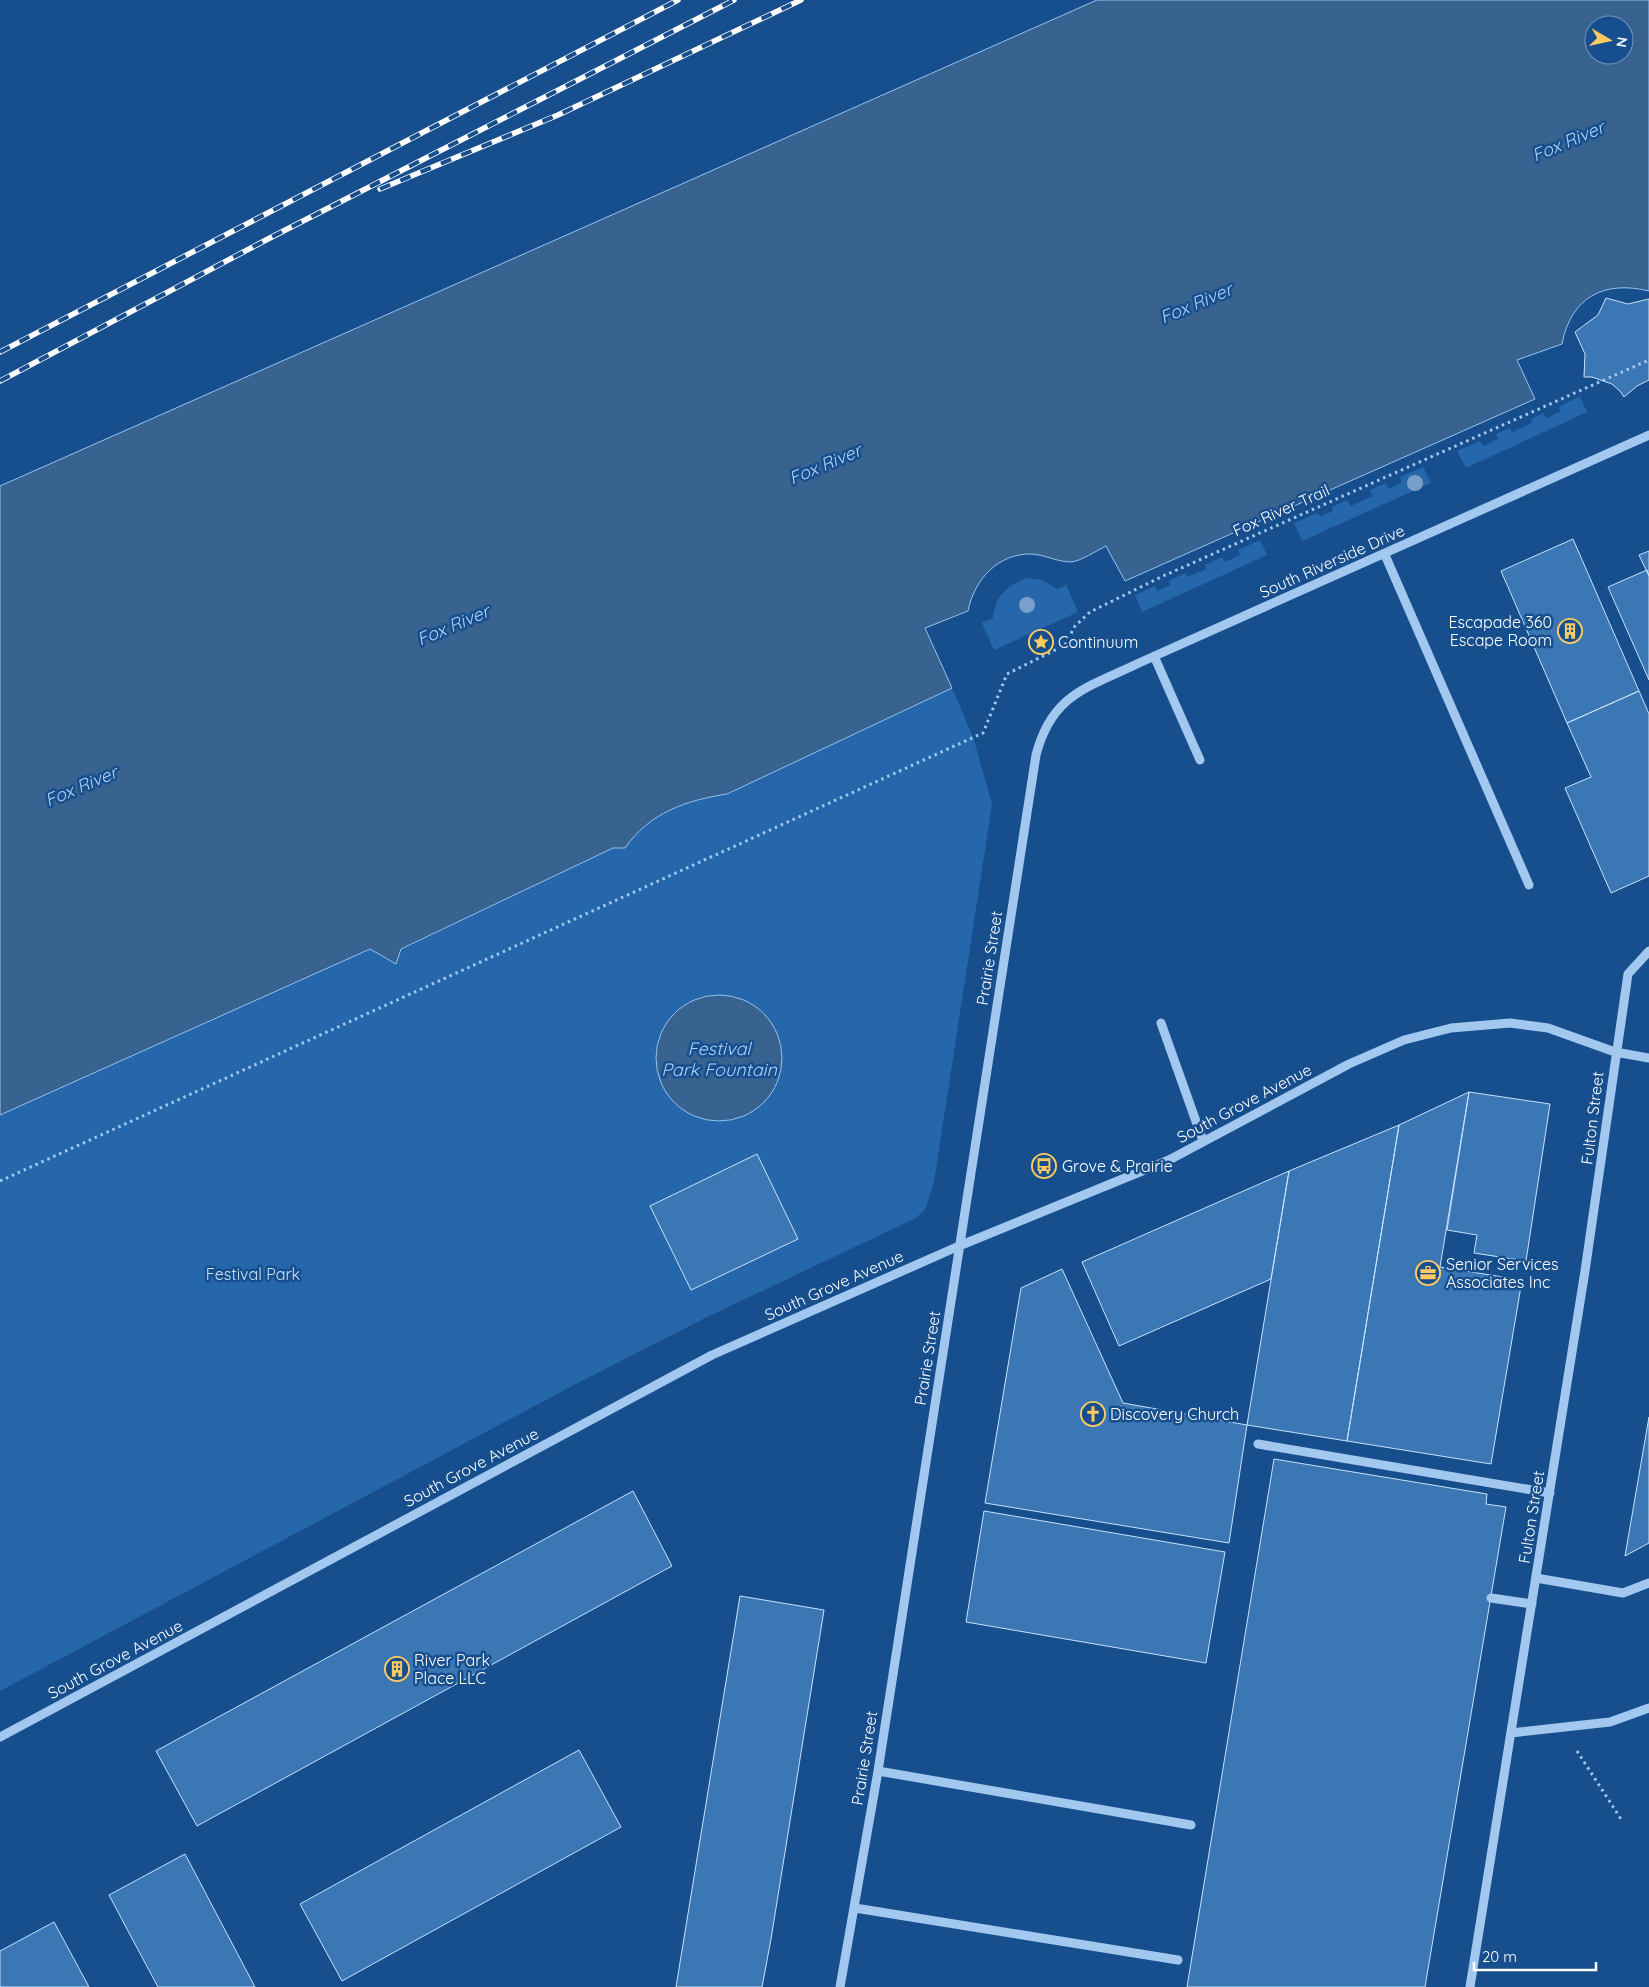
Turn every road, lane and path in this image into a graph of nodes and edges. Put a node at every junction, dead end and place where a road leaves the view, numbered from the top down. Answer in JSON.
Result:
{"nodes":[{"id":1,"x":1649,"y":360,"type":"edge"},
{"id":2,"x":1649,"y":435,"type":"edge"},
{"id":3,"x":1385,"y":555,"type":"junction"},
{"id":4,"x":1154,"y":656,"type":"junction"},
{"id":5,"x":1042,"y":734,"type":"joint"},
{"id":6,"x":1200,"y":760,"type":"dead end"},
{"id":7,"x":1529,"y":885,"type":"dead end"},
{"id":8,"x":1649,"y":951,"type":"edge"},
{"id":9,"x":1161,"y":1023,"type":"dead end"},
{"id":10,"x":1615,"y":1052,"type":"junction"},
{"id":11,"x":1649,"y":1058,"type":"edge"},
{"id":12,"x":1203,"y":1141,"type":"junction"},
{"id":13,"x":0,"y":1181,"type":"edge"},
{"id":14,"x":959,"y":1246,"type":"junction"},
{"id":15,"x":1258,"y":1444,"type":"dead end"},
{"id":16,"x":1550,"y":1493,"type":"junction"},
{"id":17,"x":1536,"y":1578,"type":"junction"},
{"id":18,"x":1649,"y":1583,"type":"edge"},
{"id":19,"x":1491,"y":1598,"type":"dead end"},
{"id":20,"x":1532,"y":1604,"type":"junction"},
{"id":21,"x":1649,"y":1708,"type":"edge"},
{"id":22,"x":1511,"y":1733,"type":"junction"},
{"id":23,"x":0,"y":1737,"type":"edge"},
{"id":24,"x":1573,"y":1744,"type":"dead end"},
{"id":25,"x":878,"y":1771,"type":"junction"},
{"id":26,"x":1620,"y":1819,"type":"dead end"},
{"id":27,"x":1191,"y":1825,"type":"dead end"},
{"id":28,"x":855,"y":1908,"type":"junction"},
{"id":29,"x":1178,"y":1960,"type":"dead end"},
{"id":30,"x":840,"y":1987,"type":"edge"},
{"id":31,"x":1470,"y":1987,"type":"edge"}],
"edges":[{"from":1,"to":13,"type":"path","name":"Fox River Trail"},
{"from":2,"to":3,"type":"street","name":"South Riverside Drive"},
{"from":3,"to":4,"type":"street","name":"South Riverside Drive"},
{"from":3,"to":7,"type":"street"},
{"from":4,"to":5,"type":"street","name":"South Riverside Drive"},
{"from":4,"to":6,"type":"street"},
{"from":5,"to":14,"type":"street","name":"Prairie Street"},
{"from":8,"to":10,"type":"street"},
{"from":9,"to":12,"type":"street"},
{"from":10,"to":11,"type":"street","name":"South Grove Avenue"},
{"from":10,"to":12,"type":"street","name":"South Grove Avenue"},
{"from":10,"to":16,"type":"street","name":"Fulton Street"},
{"from":12,"to":14,"type":"street","name":"South Grove Avenue"},
{"from":14,"to":23,"type":"street","name":"South Grove Avenue"},
{"from":14,"to":25,"type":"street","name":"Prairie Street"},
{"from":15,"to":16,"type":"street"},
{"from":16,"to":17,"type":"street","name":"Fulton Street"},
{"from":17,"to":18,"type":"street"},
{"from":17,"to":20,"type":"street","name":"Fulton Street"},
{"from":19,"to":20,"type":"street"},
{"from":20,"to":22,"type":"street","name":"Fulton Street"},
{"from":21,"to":22,"type":"street"},
{"from":22,"to":31,"type":"street","name":"Fulton Street"},
{"from":24,"to":26,"type":"path"},
{"from":25,"to":27,"type":"street"},
{"from":25,"to":28,"type":"street","name":"Prairie Street"},
{"from":28,"to":29,"type":"street"},
{"from":28,"to":30,"type":"street","name":"Prairie Street"}]}
